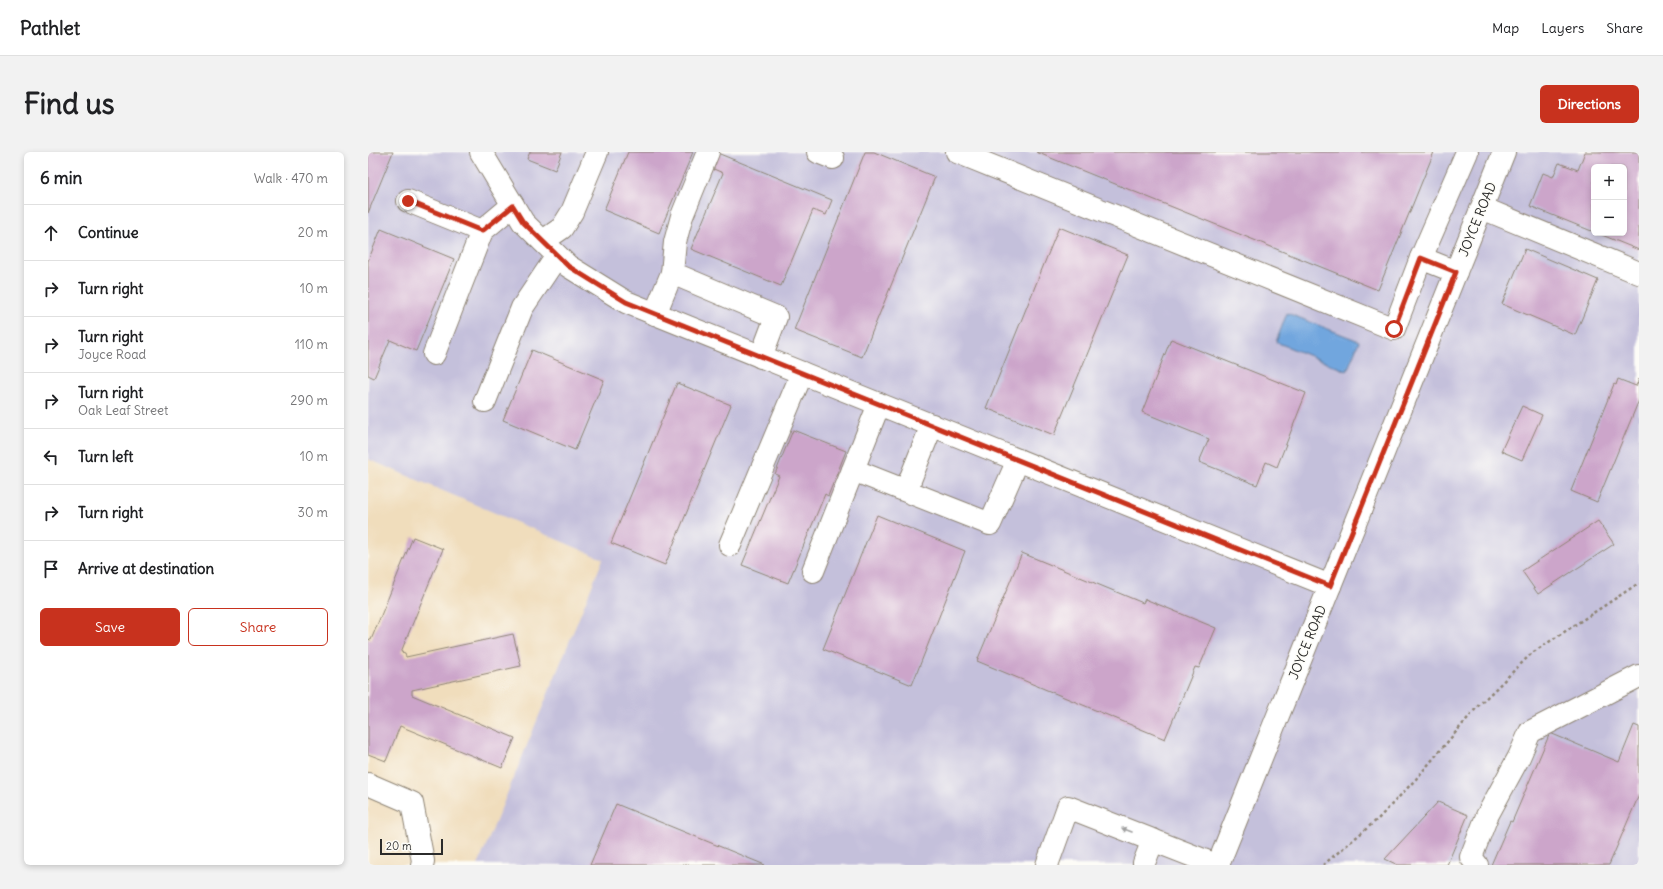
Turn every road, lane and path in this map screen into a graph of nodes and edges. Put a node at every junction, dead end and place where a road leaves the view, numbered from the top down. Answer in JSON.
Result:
{"nodes":[{"id":1,"x":481,"y":152,"type":"edge"},
{"id":2,"x":597,"y":152,"type":"edge"},
{"id":3,"x":708,"y":152,"type":"edge"},
{"id":4,"x":957,"y":152,"type":"edge"},
{"id":5,"x":1467,"y":152,"type":"edge"},
{"id":6,"x":1504,"y":152,"type":"edge"},
{"id":7,"x":408,"y":201,"type":"dead end"},
{"id":8,"x":513,"y":206,"type":"junction"},
{"id":9,"x":1482,"y":208,"type":"junction"},
{"id":10,"x":482,"y":231,"type":"junction"},
{"id":11,"x":550,"y":249,"type":"junction"},
{"id":12,"x":1421,"y":258,"type":"junction"},
{"id":13,"x":1456,"y":272,"type":"junction"},
{"id":14,"x":672,"y":273,"type":"junction"},
{"id":15,"x":1639,"y":273,"type":"edge"},
{"id":16,"x":655,"y":314,"type":"junction"},
{"id":17,"x":434,"y":354,"type":"dead end"},
{"id":18,"x":761,"y":357,"type":"junction"},
{"id":19,"x":802,"y":373,"type":"junction"},
{"id":20,"x":485,"y":402,"type":"dead end"},
{"id":21,"x":879,"y":404,"type":"junction"},
{"id":22,"x":932,"y":425,"type":"junction"},
{"id":23,"x":1018,"y":460,"type":"junction"},
{"id":24,"x":853,"y":470,"type":"junction"},
{"id":25,"x":906,"y":490,"type":"junction"},
{"id":26,"x":730,"y":545,"type":"dead end"},
{"id":27,"x":813,"y":571,"type":"dead end"},
{"id":28,"x":1639,"y":583,"type":"edge"},
{"id":29,"x":1330,"y":586,"type":"junction"},
{"id":30,"x":1639,"y":676,"type":"edge"},
{"id":31,"x":368,"y":784,"type":"edge"},
{"id":32,"x":1153,"y":840,"type":"junction"},
{"id":33,"x":1145,"y":864,"type":"edge"},
{"id":34,"x":422,"y":865,"type":"edge"},
{"id":35,"x":1047,"y":865,"type":"edge"},
{"id":36,"x":1217,"y":865,"type":"edge"},
{"id":37,"x":1323,"y":865,"type":"edge"},
{"id":38,"x":1476,"y":865,"type":"edge"}],
"edges":[{"from":1,"to":8,"type":"street"},
{"from":2,"to":11,"type":"street"},
{"from":3,"to":14,"type":"street"},
{"from":4,"to":12,"type":"street"},
{"from":5,"to":12,"type":"street"},
{"from":6,"to":9,"type":"street","name":"JOYCE ROAD"},
{"from":7,"to":10,"type":"street"},
{"from":8,"to":10,"type":"street"},
{"from":8,"to":11,"type":"street"},
{"from":9,"to":13,"type":"street","name":"JOYCE ROAD"},
{"from":9,"to":15,"type":"street"},
{"from":10,"to":17,"type":"street"},
{"from":11,"to":16,"type":"street"},
{"from":11,"to":20,"type":"street"},
{"from":12,"to":13,"type":"street"},
{"from":13,"to":29,"type":"street","name":"JOYCE ROAD"},
{"from":14,"to":16,"type":"street"},
{"from":14,"to":18,"type":"street"},
{"from":16,"to":18,"type":"street"},
{"from":18,"to":19,"type":"street"},
{"from":19,"to":21,"type":"street"},
{"from":19,"to":26,"type":"street"},
{"from":21,"to":22,"type":"street"},
{"from":21,"to":24,"type":"street"},
{"from":22,"to":23,"type":"street"},
{"from":22,"to":25,"type":"street"},
{"from":23,"to":25,"type":"street"},
{"from":23,"to":29,"type":"street"},
{"from":24,"to":25,"type":"street"},
{"from":24,"to":27,"type":"street"},
{"from":28,"to":37,"type":"path"},
{"from":29,"to":36,"type":"street","name":"JOYCE ROAD"},
{"from":30,"to":38,"type":"street"},
{"from":31,"to":34,"type":"street"},
{"from":32,"to":33,"type":"street"},
{"from":32,"to":35,"type":"street","one_way":true},
{"from":32,"to":36,"type":"street"}]}
